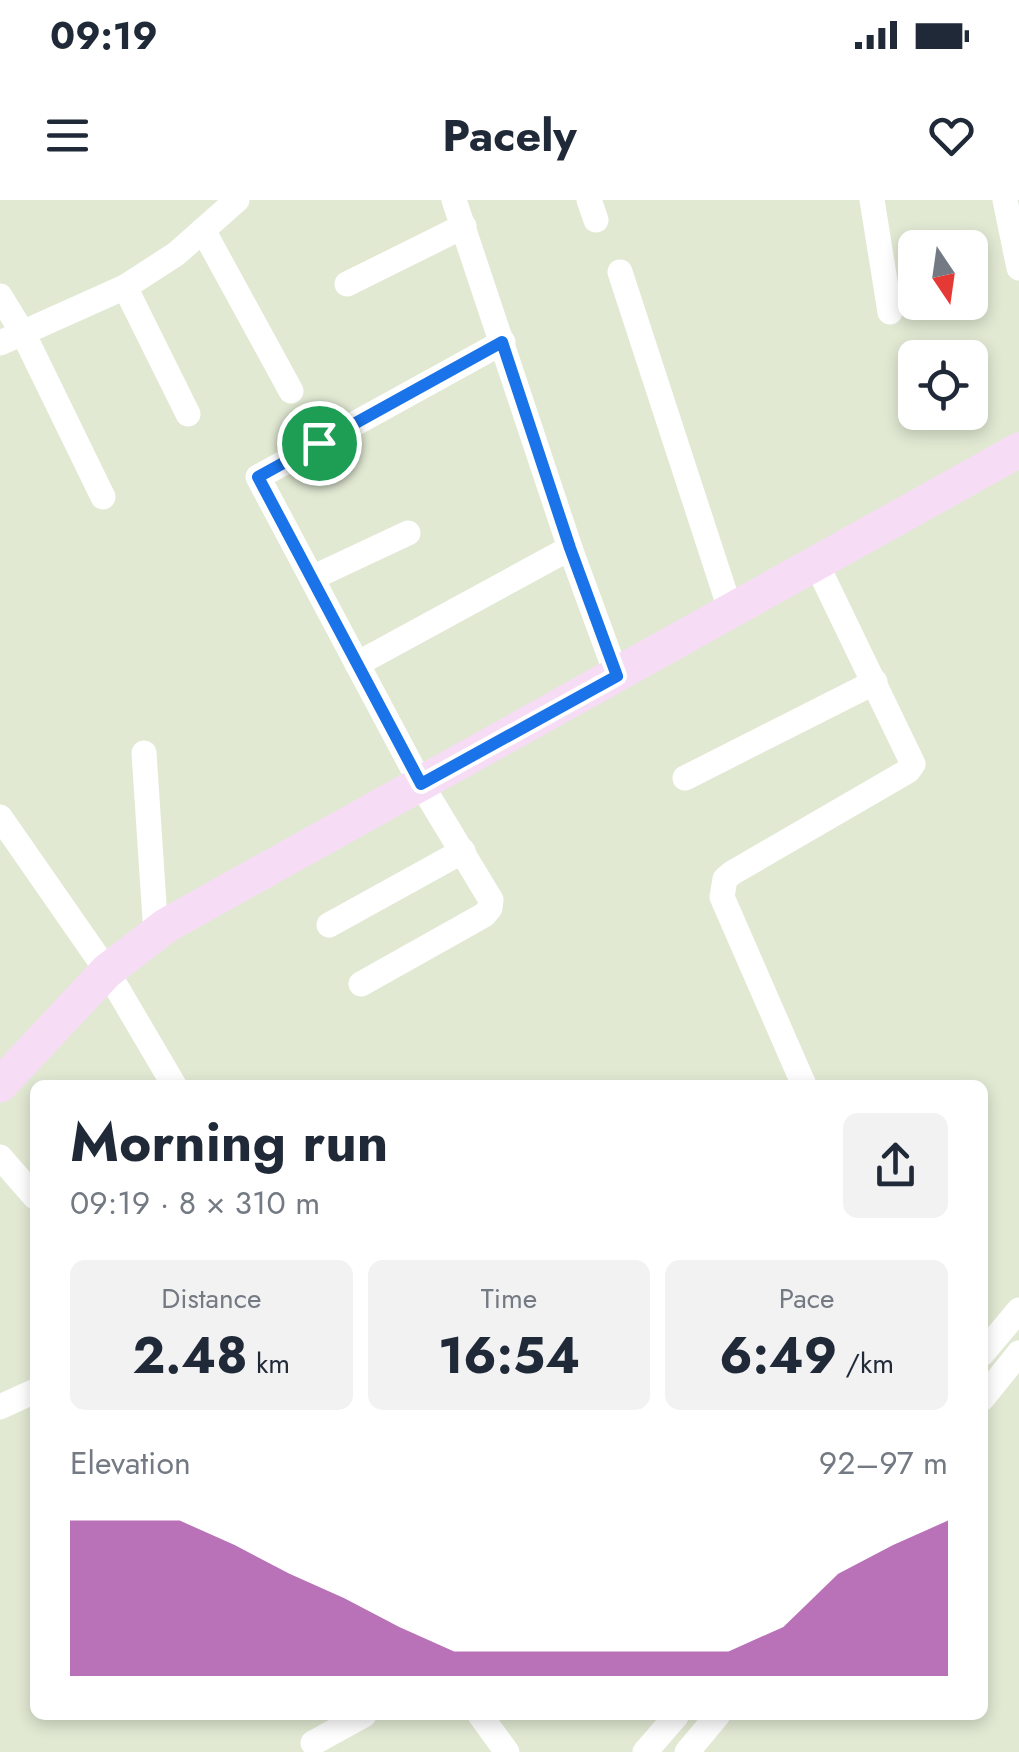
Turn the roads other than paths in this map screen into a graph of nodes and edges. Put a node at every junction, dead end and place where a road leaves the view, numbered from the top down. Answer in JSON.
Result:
{"nodes":[{"id":1,"x":236,"y":200,"type":"edge"},
{"id":2,"x":454,"y":200,"type":"edge"},
{"id":3,"x":872,"y":200,"type":"edge"},
{"id":4,"x":1005,"y":200,"type":"edge"},
{"id":5,"x":464,"y":226,"type":"junction"},
{"id":6,"x":1016,"y":229,"type":"edge"},
{"id":7,"x":203,"y":230,"type":"junction"},
{"id":8,"x":1019,"y":268,"type":"edge"},
{"id":9,"x":620,"y":272,"type":"dead end"},
{"id":10,"x":347,"y":284,"type":"dead end"},
{"id":11,"x":125,"y":287,"type":"junction"},
{"id":12,"x":0,"y":296,"type":"edge"},
{"id":13,"x":890,"y":312,"type":"dead end"},
{"id":14,"x":12,"y":339,"type":"edge"},
{"id":15,"x":502,"y":342,"type":"junction"},
{"id":16,"x":291,"y":391,"type":"dead end"},
{"id":17,"x":188,"y":414,"type":"dead end"},
{"id":18,"x":1019,"y":450,"type":"edge"},
{"id":19,"x":103,"y":497,"type":"dead end"},
{"id":20,"x":408,"y":532,"type":"dead end"},
{"id":21,"x":570,"y":548,"type":"junction"},
{"id":22,"x":817,"y":566,"type":"junction"},
{"id":23,"x":312,"y":578,"type":"junction"},
{"id":24,"x":731,"y":612,"type":"junction"},
{"id":25,"x":357,"y":664,"type":"junction"},
{"id":26,"x":617,"y":676,"type":"junction"},
{"id":27,"x":875,"y":682,"type":"junction"},
{"id":28,"x":144,"y":753,"type":"dead end"},
{"id":29,"x":684,"y":778,"type":"dead end"},
{"id":30,"x":421,"y":784,"type":"junction"},
{"id":31,"x":0,"y":817,"type":"edge"},
{"id":32,"x":462,"y":851,"type":"junction"},
{"id":33,"x":328,"y":925,"type":"dead end"},
{"id":34,"x":156,"y":934,"type":"junction"},
{"id":35,"x":107,"y":970,"type":"junction"},
{"id":36,"x":361,"y":984,"type":"dead end"},
{"id":37,"x":171,"y":1080,"type":"edge"},
{"id":38,"x":802,"y":1080,"type":"edge"},
{"id":39,"x":0,"y":1086,"type":"edge"},
{"id":40,"x":0,"y":1156,"type":"edge"},
{"id":41,"x":30,"y":1191,"type":"edge"},
{"id":42,"x":1019,"y":1310,"type":"edge"},
{"id":43,"x":988,"y":1347,"type":"edge"},
{"id":44,"x":1019,"y":1353,"type":"edge"},
{"id":45,"x":988,"y":1392,"type":"edge"},
{"id":46,"x":30,"y":1393,"type":"edge"},
{"id":47,"x":0,"y":1408,"type":"edge"},
{"id":48,"x":355,"y":1720,"type":"edge"},
{"id":49,"x":484,"y":1720,"type":"edge"},
{"id":50,"x":674,"y":1720,"type":"edge"},
{"id":51,"x":714,"y":1720,"type":"edge"},
{"id":52,"x":313,"y":1743,"type":"dead end"},
{"id":53,"x":660,"y":1747,"type":"edge"},
{"id":54,"x":506,"y":1752,"type":"edge"},
{"id":55,"x":686,"y":1752,"type":"edge"}],
"edges":[{"from":1,"to":7,"type":"street"},
{"from":2,"to":5,"type":"street"},
{"from":3,"to":13,"type":"street"},
{"from":4,"to":6,"type":"street"},
{"from":5,"to":10,"type":"street"},
{"from":5,"to":15,"type":"street"},
{"from":6,"to":8,"type":"street"},
{"from":7,"to":11,"type":"street"},
{"from":7,"to":16,"type":"street"},
{"from":9,"to":24,"type":"street"},
{"from":11,"to":14,"type":"street"},
{"from":11,"to":17,"type":"street"},
{"from":12,"to":14,"type":"street"},
{"from":14,"to":19,"type":"street"},
{"from":15,"to":21,"type":"street"},
{"from":15,"to":23,"type":"street"},
{"from":18,"to":22,"type":"street"},
{"from":20,"to":23,"type":"street"},
{"from":21,"to":25,"type":"street"},
{"from":21,"to":26,"type":"street"},
{"from":22,"to":24,"type":"street"},
{"from":22,"to":27,"type":"street"},
{"from":23,"to":25,"type":"street"},
{"from":24,"to":26,"type":"street"},
{"from":25,"to":30,"type":"street"},
{"from":26,"to":30,"type":"street"},
{"from":27,"to":29,"type":"street"},
{"from":27,"to":38,"type":"street"},
{"from":28,"to":34,"type":"street"},
{"from":30,"to":32,"type":"street"},
{"from":30,"to":34,"type":"street"},
{"from":31,"to":35,"type":"street"},
{"from":32,"to":33,"type":"street"},
{"from":32,"to":36,"type":"street"},
{"from":34,"to":35,"type":"street"},
{"from":35,"to":37,"type":"street"},
{"from":35,"to":39,"type":"street"},
{"from":40,"to":41,"type":"street"},
{"from":42,"to":43,"type":"street"},
{"from":44,"to":45,"type":"street"},
{"from":46,"to":47,"type":"street"},
{"from":48,"to":52,"type":"street"},
{"from":49,"to":54,"type":"street"},
{"from":50,"to":53,"type":"street"},
{"from":51,"to":55,"type":"street"}]}
